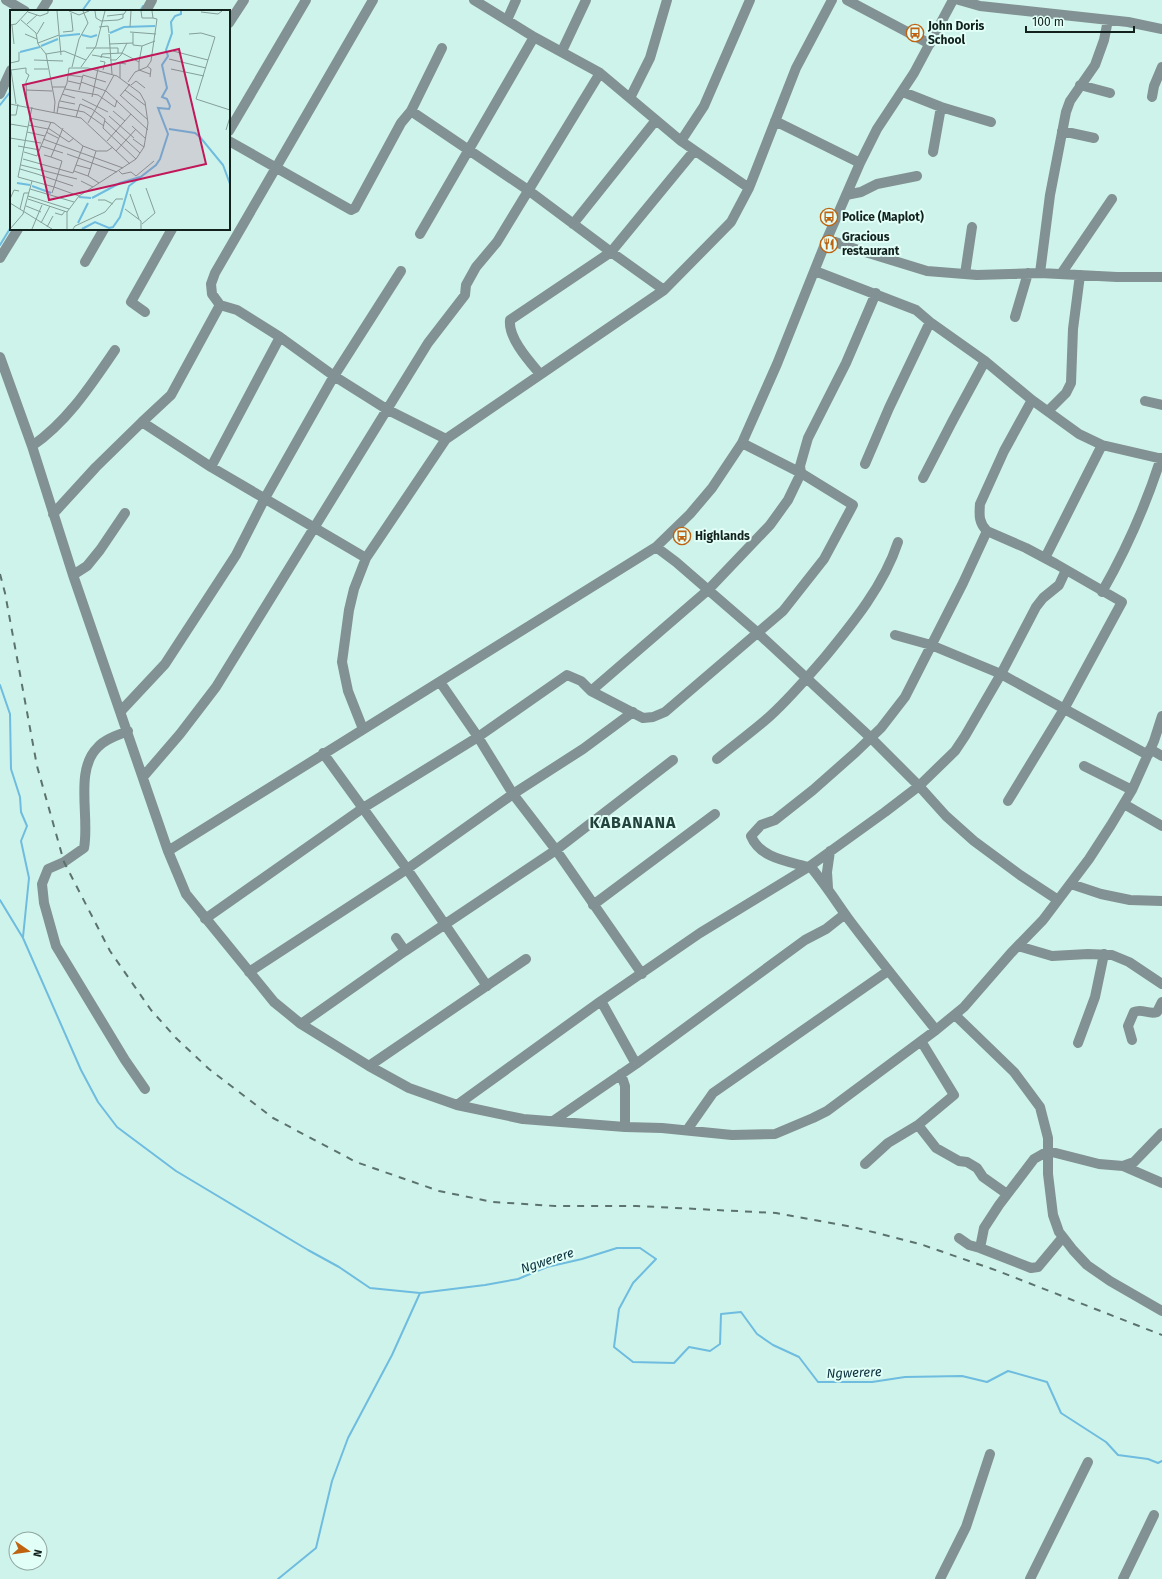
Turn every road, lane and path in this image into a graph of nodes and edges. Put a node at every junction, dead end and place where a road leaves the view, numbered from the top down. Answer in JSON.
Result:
{"nodes":[{"id":1,"x":6,"y":0,"type":"edge"},
{"id":2,"x":48,"y":0,"type":"edge"},
{"id":3,"x":152,"y":0,"type":"edge"},
{"id":4,"x":244,"y":0,"type":"edge"},
{"id":5,"x":306,"y":0,"type":"edge"},
{"id":6,"x":373,"y":0,"type":"edge"},
{"id":7,"x":474,"y":0,"type":"edge"},
{"id":8,"x":516,"y":0,"type":"edge"},
{"id":9,"x":586,"y":0,"type":"edge"},
{"id":10,"x":667,"y":0,"type":"edge"},
{"id":11,"x":750,"y":0,"type":"edge"},
{"id":12,"x":832,"y":0,"type":"edge"},
{"id":13,"x":847,"y":0,"type":"edge"},
{"id":14,"x":953,"y":0,"type":"edge"},
{"id":15,"x":959,"y":0,"type":"edge"},
{"id":16,"x":23,"y":10,"type":"edge"},
{"id":17,"x":42,"y":10,"type":"edge"},
{"id":18,"x":147,"y":10,"type":"edge"},
{"id":19,"x":506,"y":20,"type":"junction"},
{"id":20,"x":1108,"y":20,"type":"junction"},
{"id":21,"x":230,"y":21,"type":"edge"},
{"id":22,"x":1162,"y":29,"type":"edge"},
{"id":23,"x":534,"y":37,"type":"junction"},
{"id":24,"x":930,"y":44,"type":"junction"},
{"id":25,"x":442,"y":48,"type":"dead end"},
{"id":26,"x":562,"y":51,"type":"junction"},
{"id":27,"x":1162,"y":67,"type":"edge"},
{"id":28,"x":10,"y":72,"type":"edge"},
{"id":29,"x":600,"y":73,"type":"junction"},
{"id":30,"x":1080,"y":85,"type":"junction"},
{"id":31,"x":903,"y":92,"type":"junction"},
{"id":32,"x":1110,"y":93,"type":"dead end"},
{"id":33,"x":0,"y":94,"type":"edge"},
{"id":34,"x":1152,"y":97,"type":"dead end"},
{"id":35,"x":630,"y":98,"type":"junction"},
{"id":36,"x":941,"y":107,"type":"junction"},
{"id":37,"x":411,"y":111,"type":"junction"},
{"id":38,"x":656,"y":120,"type":"junction"},
{"id":39,"x":775,"y":122,"type":"junction"},
{"id":40,"x":991,"y":122,"type":"dead end"},
{"id":41,"x":230,"y":129,"type":"edge"},
{"id":42,"x":1062,"y":131,"type":"junction"},
{"id":43,"x":1094,"y":138,"type":"dead end"},
{"id":44,"x":681,"y":141,"type":"junction"},
{"id":45,"x":230,"y":142,"type":"edge"},
{"id":46,"x":469,"y":151,"type":"junction"},
{"id":47,"x":694,"y":151,"type":"junction"},
{"id":48,"x":933,"y":152,"type":"dead end"},
{"id":49,"x":860,"y":163,"type":"junction"},
{"id":50,"x":276,"y":168,"type":"junction"},
{"id":51,"x":917,"y":176,"type":"dead end"},
{"id":52,"x":749,"y":188,"type":"junction"},
{"id":53,"x":528,"y":190,"type":"junction"},
{"id":54,"x":846,"y":195,"type":"junction"},
{"id":55,"x":1112,"y":199,"type":"dead end"},
{"id":56,"x":573,"y":224,"type":"junction"},
{"id":57,"x":972,"y":227,"type":"dead end"},
{"id":58,"x":17,"y":230,"type":"edge"},
{"id":59,"x":103,"y":230,"type":"edge"},
{"id":60,"x":171,"y":230,"type":"edge"},
{"id":61,"x":420,"y":234,"type":"dead end"},
{"id":62,"x":827,"y":239,"type":"junction"},
{"id":63,"x":610,"y":252,"type":"junction"},
{"id":64,"x":0,"y":258,"type":"edge"},
{"id":65,"x":85,"y":262,"type":"dead end"},
{"id":66,"x":401,"y":271,"type":"dead end"},
{"id":67,"x":815,"y":271,"type":"junction"},
{"id":68,"x":1028,"y":273,"type":"junction"},
{"id":69,"x":1040,"y":273,"type":"junction"},
{"id":70,"x":965,"y":274,"type":"junction"},
{"id":71,"x":1061,"y":274,"type":"junction"},
{"id":72,"x":1080,"y":275,"type":"junction"},
{"id":73,"x":1162,"y":277,"type":"edge"},
{"id":74,"x":664,"y":290,"type":"junction"},
{"id":75,"x":876,"y":293,"type":"junction"},
{"id":76,"x":220,"y":305,"type":"junction"},
{"id":77,"x":145,"y":312,"type":"dead end"},
{"id":78,"x":1015,"y":317,"type":"dead end"},
{"id":79,"x":930,"y":322,"type":"junction"},
{"id":80,"x":280,"y":337,"type":"junction"},
{"id":81,"x":115,"y":350,"type":"dead end"},
{"id":82,"x":0,"y":357,"type":"edge"},
{"id":83,"x":985,"y":361,"type":"junction"},
{"id":84,"x":540,"y":374,"type":"junction"},
{"id":85,"x":334,"y":376,"type":"junction"},
{"id":86,"x":1032,"y":400,"type":"junction"},
{"id":87,"x":1145,"y":401,"type":"dead end"},
{"id":88,"x":1162,"y":405,"type":"edge"},
{"id":89,"x":388,"y":410,"type":"junction"},
{"id":90,"x":1048,"y":411,"type":"junction"},
{"id":91,"x":142,"y":422,"type":"junction"},
{"id":92,"x":446,"y":439,"type":"junction"},
{"id":93,"x":742,"y":443,"type":"junction"},
{"id":94,"x":1102,"y":445,"type":"junction"},
{"id":95,"x":32,"y":446,"type":"junction"},
{"id":96,"x":1161,"y":459,"type":"edge"},
{"id":97,"x":865,"y":464,"type":"dead end"},
{"id":98,"x":211,"y":467,"type":"junction"},
{"id":99,"x":801,"y":473,"type":"junction"},
{"id":100,"x":923,"y":478,"type":"dead end"},
{"id":101,"x":265,"y":498,"type":"junction"},
{"id":102,"x":126,"y":513,"type":"dead end"},
{"id":103,"x":53,"y":514,"type":"junction"},
{"id":104,"x":314,"y":528,"type":"junction"},
{"id":105,"x":987,"y":532,"type":"junction"},
{"id":106,"x":898,"y":542,"type":"dead end"},
{"id":107,"x":656,"y":547,"type":"junction"},
{"id":108,"x":366,"y":558,"type":"junction"},
{"id":109,"x":1045,"y":558,"type":"junction"},
{"id":110,"x":1066,"y":570,"type":"junction"},
{"id":111,"x":74,"y":575,"type":"junction"},
{"id":112,"x":708,"y":590,"type":"junction"},
{"id":113,"x":1102,"y":592,"type":"junction"},
{"id":114,"x":758,"y":633,"type":"junction"},
{"id":115,"x":895,"y":635,"type":"dead end"},
{"id":116,"x":931,"y":645,"type":"junction"},
{"id":117,"x":1001,"y":674,"type":"junction"},
{"id":118,"x":807,"y":678,"type":"junction"},
{"id":119,"x":440,"y":682,"type":"junction"},
{"id":120,"x":591,"y":691,"type":"junction"},
{"id":121,"x":1064,"y":709,"type":"junction"},
{"id":122,"x":121,"y":711,"type":"junction"},
{"id":123,"x":633,"y":712,"type":"junction"},
{"id":124,"x":1162,"y":716,"type":"edge"},
{"id":125,"x":363,"y":729,"type":"junction"},
{"id":126,"x":128,"y":731,"type":"junction"},
{"id":127,"x":478,"y":737,"type":"junction"},
{"id":128,"x":871,"y":738,"type":"junction"},
{"id":129,"x":1149,"y":752,"type":"junction"},
{"id":130,"x":323,"y":753,"type":"junction"},
{"id":131,"x":1162,"y":756,"type":"edge"},
{"id":132,"x":717,"y":759,"type":"dead end"},
{"id":133,"x":673,"y":760,"type":"dead end"},
{"id":134,"x":1084,"y":766,"type":"dead end"},
{"id":135,"x":143,"y":777,"type":"junction"},
{"id":136,"x":920,"y":786,"type":"junction"},
{"id":137,"x":1132,"y":790,"type":"junction"},
{"id":138,"x":513,"y":794,"type":"junction"},
{"id":139,"x":1008,"y":801,"type":"dead end"},
{"id":140,"x":1124,"y":804,"type":"junction"},
{"id":141,"x":363,"y":808,"type":"junction"},
{"id":142,"x":715,"y":814,"type":"dead end"},
{"id":143,"x":1162,"y":826,"type":"edge"},
{"id":144,"x":556,"y":850,"type":"junction"},
{"id":145,"x":168,"y":851,"type":"junction"},
{"id":146,"x":830,"y":851,"type":"junction"},
{"id":147,"x":809,"y":867,"type":"junction"},
{"id":148,"x":407,"y":870,"type":"junction"},
{"id":149,"x":1071,"y":884,"type":"junction"},
{"id":150,"x":828,"y":888,"type":"junction"},
{"id":151,"x":1058,"y":900,"type":"junction"},
{"id":152,"x":1162,"y":901,"type":"edge"},
{"id":153,"x":593,"y":905,"type":"junction"},
{"id":154,"x":845,"y":914,"type":"junction"},
{"id":155,"x":204,"y":918,"type":"junction"},
{"id":156,"x":445,"y":925,"type":"junction"},
{"id":157,"x":396,"y":938,"type":"dead end"},
{"id":158,"x":1018,"y":946,"type":"junction"},
{"id":159,"x":405,"y":951,"type":"junction"},
{"id":160,"x":1104,"y":954,"type":"junction"},
{"id":161,"x":526,"y":959,"type":"dead end"},
{"id":162,"x":888,"y":971,"type":"junction"},
{"id":163,"x":249,"y":972,"type":"junction"},
{"id":164,"x":642,"y":974,"type":"junction"},
{"id":165,"x":1162,"y":984,"type":"edge"},
{"id":166,"x":487,"y":986,"type":"junction"},
{"id":167,"x":601,"y":1001,"type":"junction"},
{"id":168,"x":1162,"y":1002,"type":"edge"},
{"id":169,"x":955,"y":1015,"type":"junction"},
{"id":170,"x":301,"y":1024,"type":"junction"},
{"id":171,"x":936,"y":1030,"type":"junction"},
{"id":172,"x":1132,"y":1040,"type":"dead end"},
{"id":173,"x":921,"y":1041,"type":"junction"},
{"id":174,"x":1078,"y":1043,"type":"dead end"},
{"id":175,"x":636,"y":1064,"type":"junction"},
{"id":176,"x":369,"y":1066,"type":"junction"},
{"id":177,"x":621,"y":1074,"type":"junction"},
{"id":178,"x":145,"y":1089,"type":"dead end"},
{"id":179,"x":457,"y":1105,"type":"junction"},
{"id":180,"x":553,"y":1121,"type":"junction"},
{"id":181,"x":918,"y":1125,"type":"junction"},
{"id":182,"x":625,"y":1127,"type":"junction"},
{"id":183,"x":687,"y":1130,"type":"junction"},
{"id":184,"x":1162,"y":1133,"type":"edge"},
{"id":185,"x":1048,"y":1151,"type":"junction"},
{"id":186,"x":865,"y":1164,"type":"dead end"},
{"id":187,"x":1123,"y":1166,"type":"junction"},
{"id":188,"x":1162,"y":1183,"type":"edge"},
{"id":189,"x":1007,"y":1194,"type":"junction"},
{"id":190,"x":1063,"y":1237,"type":"junction"},
{"id":191,"x":959,"y":1238,"type":"dead end"},
{"id":192,"x":980,"y":1248,"type":"junction"},
{"id":193,"x":1162,"y":1311,"type":"edge"},
{"id":194,"x":990,"y":1454,"type":"dead end"},
{"id":195,"x":1088,"y":1462,"type":"dead end"},
{"id":196,"x":1154,"y":1515,"type":"dead end"},
{"id":197,"x":940,"y":1579,"type":"edge"},
{"id":198,"x":1030,"y":1579,"type":"edge"},
{"id":199,"x":1123,"y":1579,"type":"edge"}],
"edges":[{"from":1,"to":16,"type":"street"},
{"from":2,"to":17,"type":"street"},
{"from":3,"to":18,"type":"street"},
{"from":4,"to":21,"type":"street"},
{"from":5,"to":41,"type":"street"},
{"from":6,"to":50,"type":"street"},
{"from":7,"to":19,"type":"street"},
{"from":8,"to":19,"type":"street"},
{"from":9,"to":26,"type":"street"},
{"from":10,"to":35,"type":"street"},
{"from":11,"to":44,"type":"street"},
{"from":12,"to":39,"type":"street"},
{"from":13,"to":24,"type":"street"},
{"from":14,"to":24,"type":"street"},
{"from":15,"to":20,"type":"street"},
{"from":19,"to":23,"type":"street"},
{"from":20,"to":22,"type":"street"},
{"from":20,"to":30,"type":"street"},
{"from":23,"to":26,"type":"street"},
{"from":23,"to":46,"type":"street"},
{"from":24,"to":31,"type":"street"},
{"from":25,"to":37,"type":"street"},
{"from":26,"to":29,"type":"street"},
{"from":27,"to":34,"type":"street"},
{"from":28,"to":33,"type":"street"},
{"from":29,"to":35,"type":"street"},
{"from":29,"to":53,"type":"street"},
{"from":30,"to":32,"type":"street"},
{"from":30,"to":42,"type":"street"},
{"from":31,"to":36,"type":"street"},
{"from":31,"to":49,"type":"street"},
{"from":35,"to":38,"type":"street"},
{"from":36,"to":40,"type":"street"},
{"from":36,"to":48,"type":"street"},
{"from":37,"to":46,"type":"street"},
{"from":37,"to":50,"type":"street"},
{"from":38,"to":44,"type":"street"},
{"from":38,"to":56,"type":"street"},
{"from":39,"to":49,"type":"street"},
{"from":39,"to":52,"type":"street"},
{"from":42,"to":43,"type":"street"},
{"from":42,"to":69,"type":"street"},
{"from":44,"to":47,"type":"street"},
{"from":45,"to":50,"type":"street"},
{"from":46,"to":53,"type":"street"},
{"from":46,"to":61,"type":"street"},
{"from":47,"to":52,"type":"street"},
{"from":47,"to":63,"type":"street"},
{"from":49,"to":54,"type":"street"},
{"from":50,"to":76,"type":"street"},
{"from":51,"to":54,"type":"street"},
{"from":52,"to":74,"type":"street"},
{"from":53,"to":56,"type":"street"},
{"from":53,"to":89,"type":"street"},
{"from":54,"to":62,"type":"street"},
{"from":55,"to":71,"type":"street"},
{"from":56,"to":63,"type":"street"},
{"from":57,"to":70,"type":"street"},
{"from":58,"to":64,"type":"street"},
{"from":59,"to":65,"type":"street"},
{"from":60,"to":77,"type":"street"},
{"from":62,"to":67,"type":"street"},
{"from":62,"to":70,"type":"street"},
{"from":63,"to":74,"type":"street"},
{"from":63,"to":84,"type":"street"},
{"from":66,"to":85,"type":"street"},
{"from":67,"to":75,"type":"street"},
{"from":67,"to":93,"type":"street"},
{"from":68,"to":69,"type":"street"},
{"from":68,"to":70,"type":"street"},
{"from":68,"to":78,"type":"street"},
{"from":69,"to":71,"type":"street"},
{"from":71,"to":72,"type":"street"},
{"from":72,"to":73,"type":"street"},
{"from":72,"to":90,"type":"street"},
{"from":74,"to":84,"type":"street"},
{"from":75,"to":79,"type":"street"},
{"from":75,"to":99,"type":"street"},
{"from":76,"to":80,"type":"street"},
{"from":76,"to":91,"type":"street"},
{"from":79,"to":83,"type":"street"},
{"from":79,"to":97,"type":"street"},
{"from":80,"to":85,"type":"street"},
{"from":80,"to":98,"type":"street"},
{"from":81,"to":95,"type":"street"},
{"from":82,"to":95,"type":"street"},
{"from":83,"to":86,"type":"street"},
{"from":83,"to":100,"type":"street"},
{"from":84,"to":92,"type":"street"},
{"from":85,"to":89,"type":"street"},
{"from":85,"to":101,"type":"street"},
{"from":86,"to":90,"type":"street"},
{"from":86,"to":105,"type":"street"},
{"from":87,"to":88,"type":"street"},
{"from":89,"to":92,"type":"street"},
{"from":89,"to":104,"type":"street"},
{"from":90,"to":94,"type":"street"},
{"from":91,"to":98,"type":"street"},
{"from":91,"to":103,"type":"street"},
{"from":92,"to":108,"type":"street"},
{"from":93,"to":99,"type":"street"},
{"from":93,"to":107,"type":"street"},
{"from":94,"to":96,"type":"street"},
{"from":94,"to":109,"type":"street"},
{"from":95,"to":103,"type":"street"},
{"from":96,"to":113,"type":"street"},
{"from":98,"to":101,"type":"street"},
{"from":99,"to":112,"type":"street"},
{"from":99,"to":114,"type":"street"},
{"from":101,"to":104,"type":"street"},
{"from":101,"to":122,"type":"street"},
{"from":102,"to":111,"type":"street"},
{"from":103,"to":111,"type":"street"},
{"from":104,"to":108,"type":"street"},
{"from":104,"to":135,"type":"street"},
{"from":105,"to":109,"type":"street"},
{"from":105,"to":116,"type":"street"},
{"from":106,"to":118,"type":"street"},
{"from":107,"to":112,"type":"street"},
{"from":107,"to":119,"type":"street"},
{"from":108,"to":125,"type":"street"},
{"from":109,"to":110,"type":"street"},
{"from":110,"to":113,"type":"street"},
{"from":110,"to":117,"type":"street"},
{"from":111,"to":122,"type":"street"},
{"from":112,"to":114,"type":"street"},
{"from":112,"to":120,"type":"street"},
{"from":113,"to":121,"type":"street"},
{"from":114,"to":118,"type":"street"},
{"from":114,"to":123,"type":"street"},
{"from":115,"to":116,"type":"street"},
{"from":116,"to":117,"type":"street"},
{"from":116,"to":128,"type":"street"},
{"from":117,"to":121,"type":"street"},
{"from":117,"to":136,"type":"street"},
{"from":118,"to":128,"type":"street"},
{"from":118,"to":132,"type":"street"},
{"from":119,"to":125,"type":"street"},
{"from":119,"to":127,"type":"street"},
{"from":120,"to":123,"type":"street"},
{"from":120,"to":127,"type":"street"},
{"from":121,"to":129,"type":"street"},
{"from":121,"to":139,"type":"street"},
{"from":122,"to":126,"type":"street"},
{"from":123,"to":138,"type":"street"},
{"from":124,"to":129,"type":"street"},
{"from":125,"to":130,"type":"street"},
{"from":126,"to":135,"type":"street"},
{"from":126,"to":178,"type":"street"},
{"from":127,"to":138,"type":"street"},
{"from":127,"to":141,"type":"street"},
{"from":128,"to":136,"type":"street"},
{"from":128,"to":147,"type":"street"},
{"from":129,"to":131,"type":"street"},
{"from":129,"to":137,"type":"street"},
{"from":130,"to":141,"type":"street"},
{"from":130,"to":145,"type":"street"},
{"from":133,"to":144,"type":"street"},
{"from":134,"to":137,"type":"street"},
{"from":135,"to":145,"type":"street"},
{"from":136,"to":146,"type":"street"},
{"from":136,"to":151,"type":"street"},
{"from":137,"to":140,"type":"street"},
{"from":138,"to":144,"type":"street"},
{"from":138,"to":148,"type":"street"},
{"from":140,"to":143,"type":"street"},
{"from":140,"to":149,"type":"street"},
{"from":141,"to":148,"type":"street"},
{"from":141,"to":155,"type":"street"},
{"from":142,"to":153,"type":"street"},
{"from":144,"to":153,"type":"street"},
{"from":144,"to":156,"type":"street"},
{"from":145,"to":155,"type":"street"},
{"from":146,"to":147,"type":"street"},
{"from":146,"to":150,"type":"street"},
{"from":147,"to":150,"type":"street"},
{"from":147,"to":164,"type":"street"},
{"from":148,"to":156,"type":"street"},
{"from":148,"to":163,"type":"street"},
{"from":149,"to":151,"type":"street"},
{"from":149,"to":152,"type":"street"},
{"from":150,"to":154,"type":"street"},
{"from":151,"to":158,"type":"street"},
{"from":153,"to":164,"type":"street"},
{"from":154,"to":162,"type":"street"},
{"from":154,"to":175,"type":"street"},
{"from":155,"to":163,"type":"street"},
{"from":156,"to":159,"type":"street"},
{"from":156,"to":166,"type":"street"},
{"from":157,"to":159,"type":"street"},
{"from":158,"to":160,"type":"street"},
{"from":158,"to":169,"type":"street"},
{"from":159,"to":170,"type":"street"},
{"from":160,"to":165,"type":"street"},
{"from":160,"to":174,"type":"street"},
{"from":161,"to":166,"type":"street"},
{"from":162,"to":171,"type":"street"},
{"from":162,"to":183,"type":"street"},
{"from":163,"to":170,"type":"street"},
{"from":164,"to":167,"type":"street"},
{"from":166,"to":176,"type":"street"},
{"from":167,"to":175,"type":"street"},
{"from":167,"to":179,"type":"street"},
{"from":168,"to":172,"type":"street"},
{"from":169,"to":171,"type":"street"},
{"from":169,"to":185,"type":"street"},
{"from":170,"to":176,"type":"street"},
{"from":171,"to":173,"type":"street"},
{"from":173,"to":181,"type":"street"},
{"from":173,"to":183,"type":"street"},
{"from":175,"to":177,"type":"street"},
{"from":176,"to":179,"type":"street"},
{"from":177,"to":180,"type":"street"},
{"from":177,"to":182,"type":"street"},
{"from":179,"to":180,"type":"street"},
{"from":180,"to":182,"type":"street"},
{"from":181,"to":186,"type":"street"},
{"from":181,"to":189,"type":"street"},
{"from":182,"to":183,"type":"street"},
{"from":184,"to":187,"type":"street"},
{"from":185,"to":187,"type":"street"},
{"from":185,"to":189,"type":"street"},
{"from":185,"to":190,"type":"street"},
{"from":187,"to":188,"type":"street"},
{"from":189,"to":192,"type":"street"},
{"from":190,"to":192,"type":"street"},
{"from":190,"to":193,"type":"street"},
{"from":191,"to":192,"type":"street"},
{"from":194,"to":197,"type":"street"},
{"from":195,"to":198,"type":"street"},
{"from":196,"to":199,"type":"street"}]}
